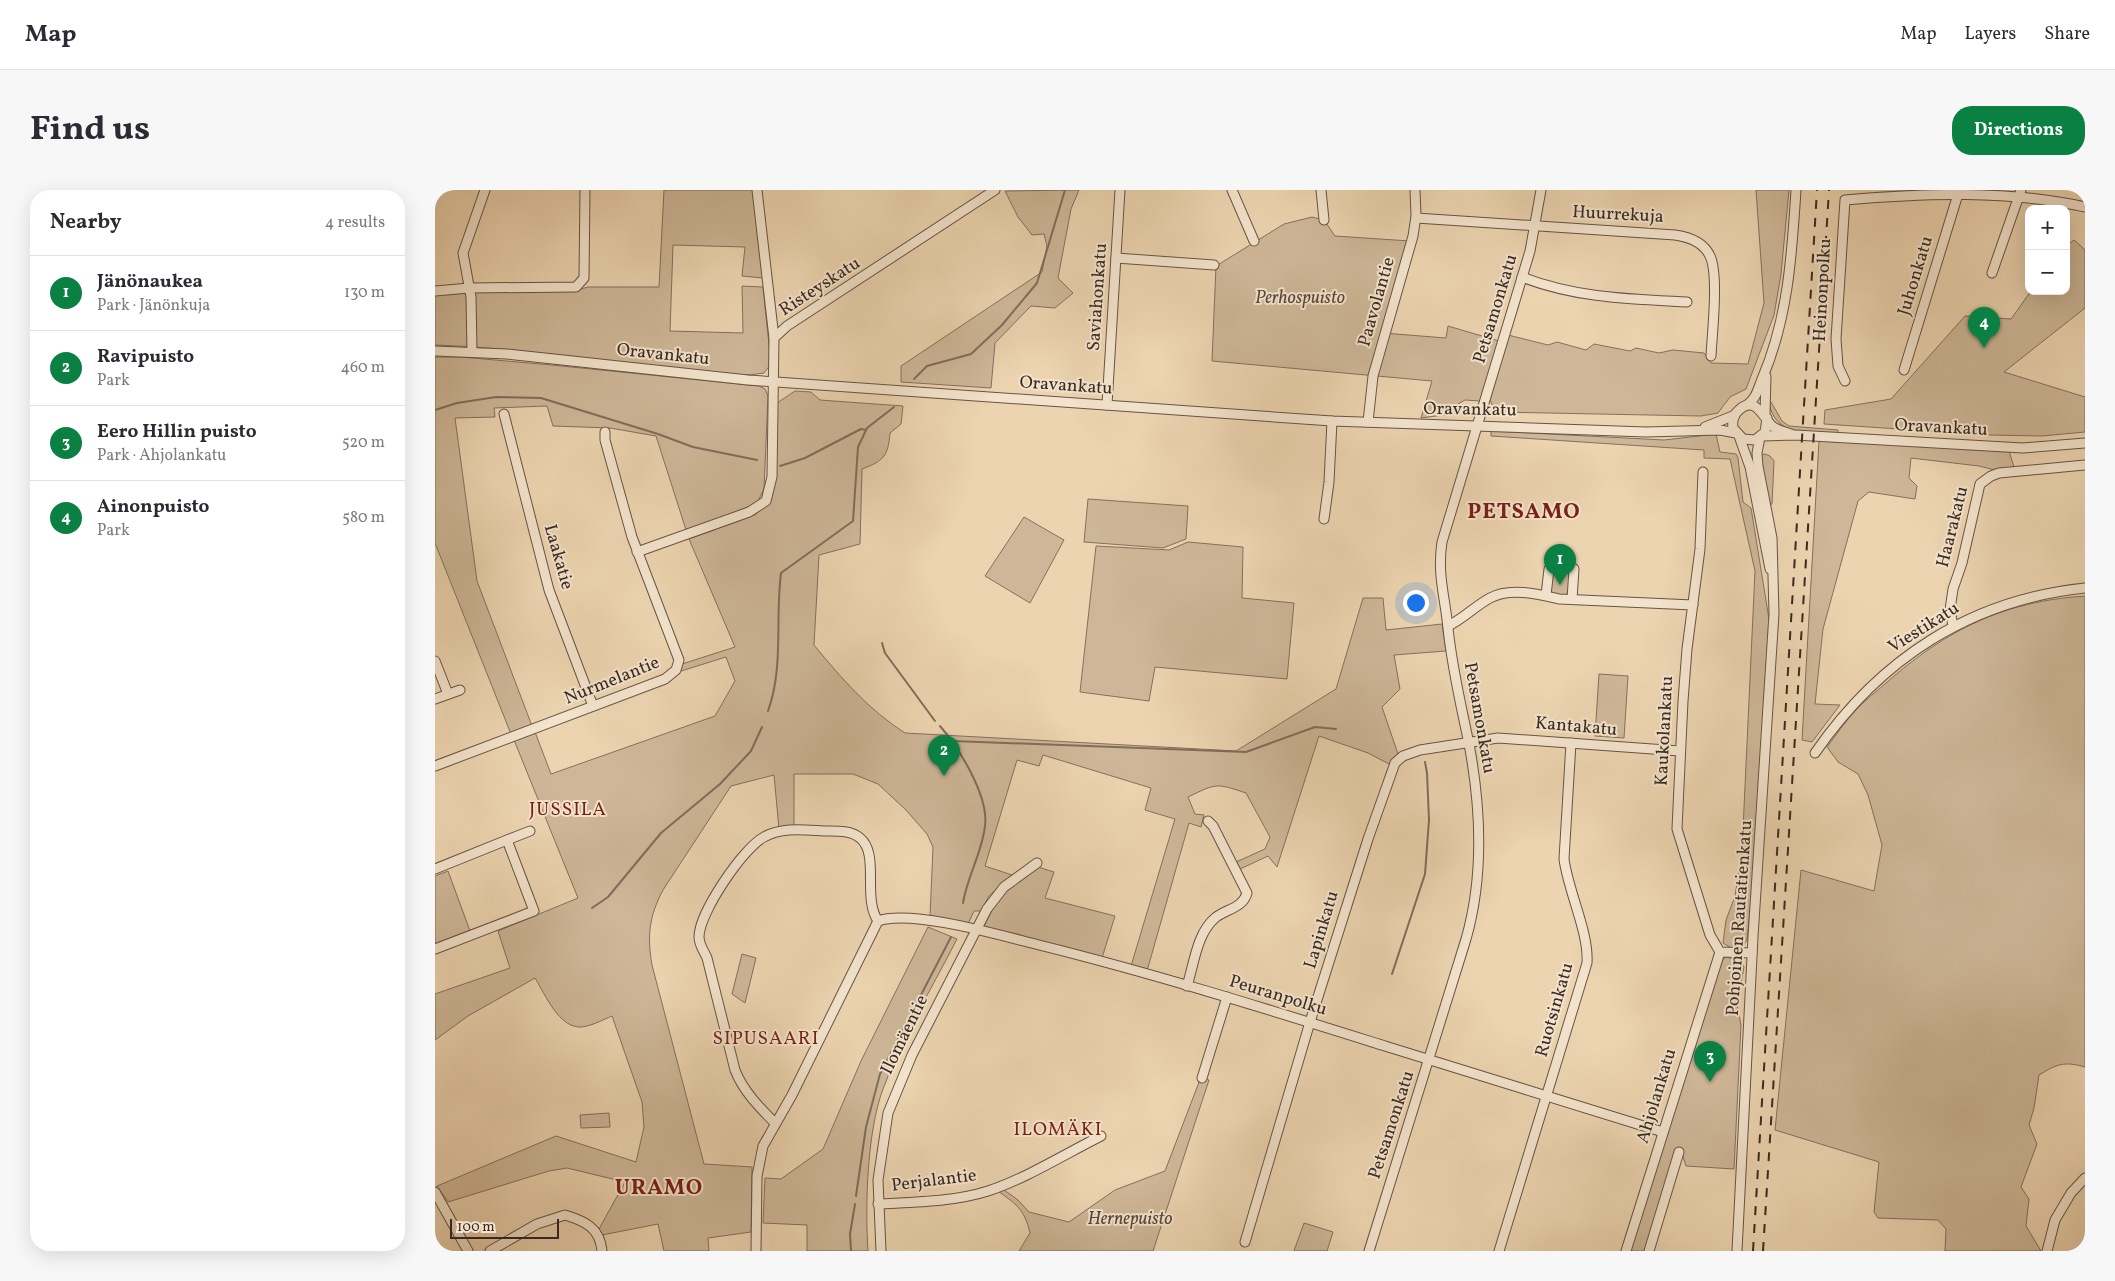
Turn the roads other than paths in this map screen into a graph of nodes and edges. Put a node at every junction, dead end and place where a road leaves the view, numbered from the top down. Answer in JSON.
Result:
{"nodes":[{"id":1,"x":485,"y":190,"type":"edge"},
{"id":2,"x":585,"y":190,"type":"edge"},
{"id":3,"x":757,"y":190,"type":"edge"},
{"id":4,"x":995,"y":190,"type":"edge"},
{"id":5,"x":1120,"y":190,"type":"edge"},
{"id":6,"x":1232,"y":190,"type":"edge"},
{"id":7,"x":1321,"y":190,"type":"edge"},
{"id":8,"x":1415,"y":190,"type":"edge"},
{"id":9,"x":1541,"y":190,"type":"edge"},
{"id":10,"x":1796,"y":190,"type":"edge"},
{"id":11,"x":1959,"y":191,"type":"junction"},
{"id":12,"x":2021,"y":191,"type":"edge"},
{"id":13,"x":1916,"y":192,"type":"edge"},
{"id":14,"x":2085,"y":207,"type":"edge"},
{"id":15,"x":1415,"y":218,"type":"junction"},
{"id":16,"x":1324,"y":220,"type":"dead end"},
{"id":17,"x":1534,"y":226,"type":"junction"},
{"id":18,"x":1254,"y":241,"type":"dead end"},
{"id":19,"x":1116,"y":258,"type":"junction"},
{"id":20,"x":1214,"y":265,"type":"dead end"},
{"id":21,"x":1992,"y":273,"type":"dead end"},
{"id":22,"x":1522,"y":277,"type":"junction"},
{"id":23,"x":469,"y":288,"type":"junction"},
{"id":24,"x":435,"y":291,"type":"edge"},
{"id":25,"x":1687,"y":302,"type":"dead end"},
{"id":26,"x":774,"y":338,"type":"junction"},
{"id":27,"x":435,"y":350,"type":"edge"},
{"id":28,"x":472,"y":352,"type":"junction"},
{"id":29,"x":1711,"y":356,"type":"dead end"},
{"id":30,"x":1767,"y":368,"type":"junction"},
{"id":31,"x":1904,"y":370,"type":"dead end"},
{"id":32,"x":1845,"y":381,"type":"dead end"},
{"id":33,"x":774,"y":382,"type":"junction"},
{"id":34,"x":1107,"y":405,"type":"junction"},
{"id":35,"x":1747,"y":405,"type":"junction"},
{"id":36,"x":504,"y":414,"type":"dead end"},
{"id":37,"x":1735,"y":415,"type":"junction"},
{"id":38,"x":1766,"y":416,"type":"junction"},
{"id":39,"x":1332,"y":421,"type":"junction"},
{"id":40,"x":1368,"y":422,"type":"junction"},
{"id":41,"x":1478,"y":426,"type":"junction"},
{"id":42,"x":1697,"y":430,"type":"junction"},
{"id":43,"x":605,"y":432,"type":"dead end"},
{"id":44,"x":1737,"y":434,"type":"junction"},
{"id":45,"x":1795,"y":436,"type":"junction"},
{"id":46,"x":1761,"y":437,"type":"junction"},
{"id":47,"x":2085,"y":443,"type":"edge"},
{"id":48,"x":2085,"y":465,"type":"edge"},
{"id":49,"x":1703,"y":472,"type":"dead end"},
{"id":50,"x":1324,"y":519,"type":"dead end"},
{"id":51,"x":637,"y":552,"type":"junction"},
{"id":52,"x":1774,"y":587,"type":"junction"},
{"id":53,"x":2085,"y":588,"type":"edge"},
{"id":54,"x":1546,"y":595,"type":"junction"},
{"id":55,"x":1572,"y":599,"type":"junction"},
{"id":56,"x":1693,"y":605,"type":"junction"},
{"id":57,"x":1448,"y":626,"type":"junction"},
{"id":58,"x":1953,"y":626,"type":"junction"},
{"id":59,"x":435,"y":661,"type":"edge"},
{"id":60,"x":460,"y":690,"type":"dead end"},
{"id":61,"x":448,"y":694,"type":"junction"},
{"id":62,"x":435,"y":699,"type":"edge"},
{"id":63,"x":593,"y":706,"type":"junction"},
{"id":64,"x":1469,"y":743,"type":"junction"},
{"id":65,"x":1571,"y":743,"type":"junction"},
{"id":66,"x":1681,"y":751,"type":"junction"},
{"id":67,"x":1815,"y":753,"type":"dead end"},
{"id":68,"x":435,"y":766,"type":"edge"},
{"id":69,"x":1207,"y":821,"type":"dead end"},
{"id":70,"x":530,"y":831,"type":"dead end"},
{"id":71,"x":507,"y":840,"type":"junction"},
{"id":72,"x":1037,"y":863,"type":"dead end"},
{"id":73,"x":435,"y":869,"type":"edge"},
{"id":74,"x":878,"y":921,"type":"junction"},
{"id":75,"x":976,"y":929,"type":"junction"},
{"id":76,"x":435,"y":949,"type":"edge"},
{"id":77,"x":1720,"y":952,"type":"junction"},
{"id":78,"x":1753,"y":953,"type":"junction"},
{"id":79,"x":1187,"y":986,"type":"junction"},
{"id":80,"x":1227,"y":997,"type":"junction"},
{"id":81,"x":1310,"y":1022,"type":"junction"},
{"id":82,"x":1430,"y":1060,"type":"junction"},
{"id":83,"x":1202,"y":1078,"type":"dead end"},
{"id":84,"x":1547,"y":1095,"type":"junction"},
{"id":85,"x":775,"y":1123,"type":"junction"},
{"id":86,"x":1663,"y":1132,"type":"junction"},
{"id":87,"x":1101,"y":1136,"type":"dead end"},
{"id":88,"x":1679,"y":1152,"type":"dead end"},
{"id":89,"x":2085,"y":1178,"type":"edge"},
{"id":90,"x":435,"y":1192,"type":"edge"},
{"id":91,"x":878,"y":1204,"type":"junction"},
{"id":92,"x":1245,"y":1242,"type":"dead end"},
{"id":93,"x":464,"y":1249,"type":"edge"},
{"id":94,"x":490,"y":1251,"type":"edge"},
{"id":95,"x":602,"y":1251,"type":"edge"},
{"id":96,"x":756,"y":1251,"type":"edge"},
{"id":97,"x":881,"y":1251,"type":"edge"},
{"id":98,"x":1369,"y":1251,"type":"edge"},
{"id":99,"x":1499,"y":1251,"type":"edge"},
{"id":100,"x":1626,"y":1251,"type":"edge"},
{"id":101,"x":1649,"y":1251,"type":"edge"},
{"id":102,"x":1737,"y":1251,"type":"edge"},
{"id":103,"x":2047,"y":1251,"type":"edge"}],
"edges":[{"from":1,"to":23,"type":"street"},
{"from":2,"to":23,"type":"street"},
{"from":3,"to":26,"type":"street"},
{"from":4,"to":26,"type":"street","name":"Risteyskatu"},
{"from":5,"to":19,"type":"street","name":"Saviahonkatu"},
{"from":6,"to":18,"type":"street"},
{"from":7,"to":16,"type":"street"},
{"from":8,"to":15,"type":"street","name":"Paavolantie"},
{"from":9,"to":17,"type":"street","name":"Petsamonkatu"},
{"from":10,"to":30,"type":"street"},
{"from":11,"to":12,"type":"street"},
{"from":11,"to":13,"type":"street"},
{"from":11,"to":31,"type":"street","name":"Juhonkatu"},
{"from":12,"to":14,"type":"street"},
{"from":12,"to":21,"type":"street"},
{"from":13,"to":32,"type":"street","name":"Heinonpolku"},
{"from":15,"to":17,"type":"street","name":"Huurrekuja"},
{"from":15,"to":40,"type":"street","name":"Paavolantie"},
{"from":17,"to":22,"type":"street","name":"Petsamonkatu"},
{"from":17,"to":29,"type":"street","name":"Huurrekuja"},
{"from":19,"to":20,"type":"street"},
{"from":19,"to":34,"type":"street","name":"Saviahonkatu"},
{"from":22,"to":25,"type":"street"},
{"from":22,"to":41,"type":"street","name":"Petsamonkatu"},
{"from":23,"to":24,"type":"street"},
{"from":23,"to":28,"type":"street"},
{"from":26,"to":33,"type":"street","name":"Risteyskatu"},
{"from":27,"to":28,"type":"street","name":"Oravankatu"},
{"from":28,"to":33,"type":"street","name":"Oravankatu"},
{"from":30,"to":35,"type":"street"},
{"from":30,"to":38,"type":"street"},
{"from":33,"to":34,"type":"street","name":"Oravankatu"},
{"from":33,"to":51,"type":"street","name":"Risteyskatu"},
{"from":34,"to":39,"type":"street","name":"Oravankatu"},
{"from":35,"to":37,"type":"street"},
{"from":35,"to":38,"type":"street"},
{"from":36,"to":63,"type":"street","name":"Laakatie"},
{"from":37,"to":42,"type":"street","name":"Oravankatu"},
{"from":37,"to":44,"type":"street"},
{"from":38,"to":45,"type":"street","name":"Oravankatu"},
{"from":38,"to":46,"type":"street"},
{"from":39,"to":40,"type":"street","name":"Oravankatu"},
{"from":39,"to":50,"type":"street"},
{"from":40,"to":41,"type":"street","name":"Oravankatu"},
{"from":41,"to":42,"type":"street","name":"Oravankatu"},
{"from":41,"to":57,"type":"street","name":"Petsamonkatu"},
{"from":42,"to":44,"type":"street","name":"Oravankatu"},
{"from":43,"to":51,"type":"street","name":"Nurmelantie"},
{"from":44,"to":46,"type":"street"},
{"from":44,"to":52,"type":"street","name":"Pohjoinen Rautatienkatu"},
{"from":45,"to":46,"type":"street","name":"Oravankatu"},
{"from":45,"to":47,"type":"street","name":"Oravankatu"},
{"from":46,"to":52,"type":"street","name":"Pohjoinen Rautatienkatu"},
{"from":48,"to":58,"type":"street","name":"Haarakatu"},
{"from":49,"to":56,"type":"street","name":"Kaukolankatu"},
{"from":51,"to":63,"type":"street","name":"Nurmelantie"},
{"from":52,"to":78,"type":"street","name":"Pohjoinen Rautatienkatu"},
{"from":53,"to":58,"type":"street","name":"Viestikatu"},
{"from":54,"to":55,"type":"street"},
{"from":54,"to":55,"type":"street"},
{"from":54,"to":57,"type":"street"},
{"from":55,"to":56,"type":"street"},
{"from":56,"to":66,"type":"street","name":"Kaukolankatu"},
{"from":57,"to":64,"type":"street","name":"Petsamonkatu"},
{"from":58,"to":67,"type":"street","name":"Viestikatu"},
{"from":59,"to":61,"type":"street"},
{"from":60,"to":61,"type":"street"},
{"from":61,"to":62,"type":"street"},
{"from":63,"to":68,"type":"street","name":"Nurmelantie"},
{"from":64,"to":65,"type":"street","name":"Kantakatu"},
{"from":64,"to":81,"type":"street","name":"Lapinkatu"},
{"from":64,"to":82,"type":"street","name":"Petsamonkatu"},
{"from":65,"to":66,"type":"street","name":"Kantakatu"},
{"from":65,"to":84,"type":"street","name":"Ruotsinkatu"},
{"from":66,"to":77,"type":"street","name":"Kaukolankatu"},
{"from":69,"to":79,"type":"street"},
{"from":70,"to":71,"type":"street"},
{"from":71,"to":73,"type":"street"},
{"from":71,"to":76,"type":"street"},
{"from":72,"to":75,"type":"street","name":"Ilomäentie"},
{"from":74,"to":75,"type":"street","name":"Peuranpolku"},
{"from":74,"to":85,"type":"street"},
{"from":74,"to":85,"type":"street"},
{"from":75,"to":79,"type":"street","name":"Peuranpolku"},
{"from":75,"to":91,"type":"street","name":"Ilomäentie"},
{"from":77,"to":78,"type":"street"},
{"from":77,"to":86,"type":"street","name":"Ahjolankatu"},
{"from":78,"to":102,"type":"street","name":"Pohjoinen Rautatienkatu"},
{"from":79,"to":80,"type":"street","name":"Peuranpolku"},
{"from":80,"to":81,"type":"street","name":"Peuranpolku"},
{"from":80,"to":83,"type":"street"},
{"from":81,"to":82,"type":"street","name":"Peuranpolku"},
{"from":81,"to":92,"type":"street","name":"Lapinkatu"},
{"from":82,"to":84,"type":"street","name":"Peuranpolku"},
{"from":82,"to":98,"type":"street","name":"Petsamonkatu"},
{"from":84,"to":86,"type":"street","name":"Peuranpolku"},
{"from":84,"to":99,"type":"street","name":"Ruotsinkatu"},
{"from":85,"to":96,"type":"street"},
{"from":86,"to":100,"type":"street","name":"Ahjolankatu"},
{"from":87,"to":91,"type":"street","name":"Perjalantie"},
{"from":88,"to":101,"type":"street"},
{"from":89,"to":103,"type":"street"},
{"from":90,"to":93,"type":"street"},
{"from":91,"to":97,"type":"street","name":"Ilomäentie"},
{"from":94,"to":95,"type":"street"}]}
